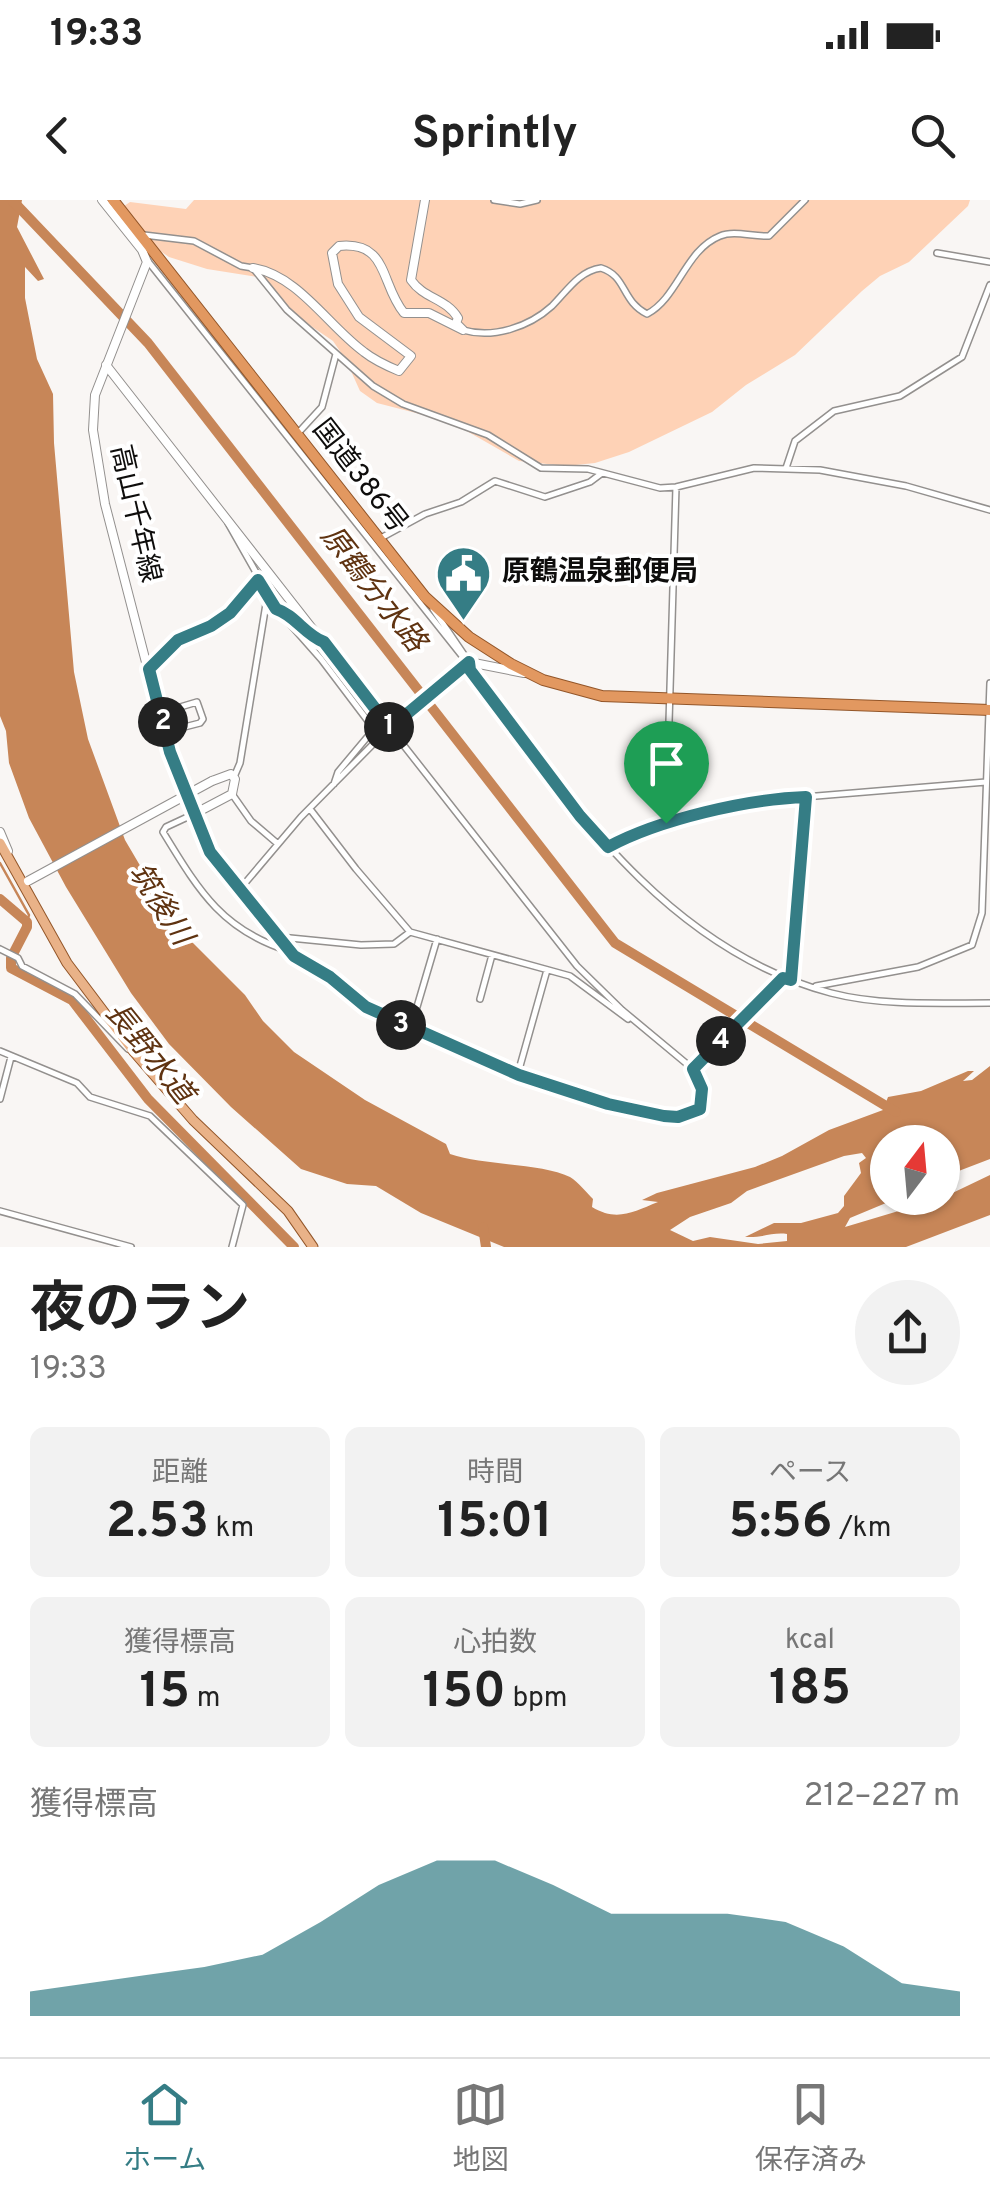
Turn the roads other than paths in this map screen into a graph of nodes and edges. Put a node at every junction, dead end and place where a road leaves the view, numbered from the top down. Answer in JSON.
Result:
{"nodes":[{"id":1,"x":102,"y":200,"type":"edge"},
{"id":2,"x":112,"y":200,"type":"edge"},
{"id":3,"x":425,"y":200,"type":"edge"},
{"id":4,"x":494,"y":200,"type":"edge"},
{"id":5,"x":537,"y":200,"type":"edge"},
{"id":6,"x":804,"y":200,"type":"edge"},
{"id":7,"x":141,"y":238,"type":"junction"},
{"id":8,"x":937,"y":254,"type":"dead end"},
{"id":9,"x":146,"y":262,"type":"junction"},
{"id":10,"x":990,"y":262,"type":"edge"},
{"id":11,"x":253,"y":268,"type":"junction"},
{"id":12,"x":990,"y":285,"type":"edge"},
{"id":13,"x":463,"y":330,"type":"junction"},
{"id":14,"x":336,"y":354,"type":"junction"},
{"id":15,"x":108,"y":363,"type":"junction"},
{"id":16,"x":297,"y":435,"type":"junction"},
{"id":17,"x":786,"y":468,"type":"junction"},
{"id":18,"x":602,"y":472,"type":"junction"},
{"id":19,"x":676,"y":487,"type":"junction"},
{"id":20,"x":990,"y":510,"type":"edge"},
{"id":21,"x":228,"y":520,"type":"junction"},
{"id":22,"x":379,"y":539,"type":"junction"},
{"id":23,"x":260,"y":580,"type":"junction"},
{"id":24,"x":425,"y":597,"type":"junction"},
{"id":25,"x":267,"y":598,"type":"junction"},
{"id":26,"x":276,"y":609,"type":"junction"},
{"id":27,"x":264,"y":615,"type":"junction"},
{"id":28,"x":324,"y":642,"type":"junction"},
{"id":29,"x":466,"y":666,"type":"junction"},
{"id":30,"x":149,"y":669,"type":"junction"},
{"id":31,"x":529,"y":674,"type":"junction"},
{"id":32,"x":990,"y":683,"type":"edge"},
{"id":33,"x":670,"y":699,"type":"junction"},
{"id":34,"x":990,"y":710,"type":"edge"},
{"id":35,"x":160,"y":713,"type":"junction"},
{"id":36,"x":392,"y":726,"type":"junction"},
{"id":37,"x":165,"y":732,"type":"junction"},
{"id":38,"x":234,"y":777,"type":"junction"},
{"id":39,"x":986,"y":782,"type":"junction"},
{"id":40,"x":334,"y":784,"type":"junction"},
{"id":41,"x":232,"y":794,"type":"junction"},
{"id":42,"x":806,"y":797,"type":"junction"},
{"id":43,"x":310,"y":809,"type":"junction"},
{"id":44,"x":194,"y":814,"type":"junction"},
{"id":45,"x":666,"y":823,"type":"junction"},
{"id":46,"x":0,"y":832,"type":"edge"},
{"id":47,"x":278,"y":844,"type":"junction"},
{"id":48,"x":608,"y":847,"type":"junction"},
{"id":49,"x":3,"y":851,"type":"edge"},
{"id":50,"x":27,"y":882,"type":"junction"},
{"id":51,"x":240,"y":890,"type":"junction"},
{"id":52,"x":410,"y":932,"type":"junction"},
{"id":53,"x":280,"y":937,"type":"junction"},
{"id":54,"x":437,"y":939,"type":"junction"},
{"id":55,"x":5,"y":951,"type":"edge"},
{"id":56,"x":289,"y":951,"type":"junction"},
{"id":57,"x":492,"y":954,"type":"junction"},
{"id":58,"x":0,"y":959,"type":"edge"},
{"id":59,"x":548,"y":970,"type":"junction"},
{"id":60,"x":782,"y":979,"type":"junction"},
{"id":61,"x":791,"y":980,"type":"junction"},
{"id":62,"x":813,"y":987,"type":"junction"},
{"id":63,"x":480,"y":999,"type":"dead end"},
{"id":64,"x":990,"y":1004,"type":"edge"},
{"id":65,"x":414,"y":1017,"type":"dead end"},
{"id":66,"x":637,"y":1023,"type":"junction"},
{"id":67,"x":0,"y":1052,"type":"edge"},
{"id":68,"x":134,"y":1052,"type":"junction"},
{"id":69,"x":11,"y":1057,"type":"junction"},
{"id":70,"x":520,"y":1066,"type":"dead end"},
{"id":71,"x":695,"y":1068,"type":"junction"},
{"id":72,"x":0,"y":1098,"type":"edge"},
{"id":73,"x":0,"y":1211,"type":"edge"},
{"id":74,"x":131,"y":1247,"type":"edge"},
{"id":75,"x":232,"y":1247,"type":"edge"},
{"id":76,"x":313,"y":1247,"type":"edge"}],
"edges":[{"from":1,"to":9,"type":"street"},
{"from":2,"to":7,"type":"highway","name":"国道386号"},
{"from":3,"to":13,"type":"street"},
{"from":4,"to":5,"type":"street"},
{"from":6,"to":13,"type":"street"},
{"from":7,"to":11,"type":"street"},
{"from":7,"to":16,"type":"highway","name":"国道386号"},
{"from":8,"to":10,"type":"street"},
{"from":9,"to":15,"type":"street","name":"高山千年線"},
{"from":9,"to":29,"type":"street"},
{"from":11,"to":13,"type":"street"},
{"from":11,"to":14,"type":"street"},
{"from":12,"to":17,"type":"street"},
{"from":14,"to":16,"type":"street"},
{"from":14,"to":18,"type":"street"},
{"from":15,"to":21,"type":"street"},
{"from":15,"to":30,"type":"street","name":"高山千年線"},
{"from":16,"to":22,"type":"highway","name":"国道386号"},
{"from":17,"to":19,"type":"street"},
{"from":17,"to":20,"type":"street"},
{"from":18,"to":19,"type":"street"},
{"from":18,"to":22,"type":"street"},
{"from":19,"to":33,"type":"street"},
{"from":21,"to":23,"type":"street"},
{"from":21,"to":28,"type":"street"},
{"from":22,"to":24,"type":"highway","name":"国道386号"},
{"from":23,"to":25,"type":"street"},
{"from":23,"to":30,"type":"street"},
{"from":24,"to":29,"type":"street"},
{"from":24,"to":31,"type":"highway","name":"国道386号"},
{"from":25,"to":26,"type":"street"},
{"from":25,"to":27,"type":"street"},
{"from":26,"to":27,"type":"street"},
{"from":26,"to":28,"type":"street"},
{"from":26,"to":40,"type":"street"},
{"from":27,"to":38,"type":"street"},
{"from":28,"to":36,"type":"street"},
{"from":29,"to":31,"type":"street"},
{"from":29,"to":36,"type":"street"},
{"from":29,"to":48,"type":"street"},
{"from":30,"to":35,"type":"street","name":"高山千年線"},
{"from":31,"to":33,"type":"highway","name":"国道386号"},
{"from":32,"to":34,"type":"street"},
{"from":33,"to":34,"type":"highway","name":"国道386号"},
{"from":33,"to":45,"type":"street"},
{"from":34,"to":39,"type":"street"},
{"from":35,"to":37,"type":"street","name":"高山千年線"},
{"from":35,"to":37,"type":"street"},
{"from":36,"to":40,"type":"street"},
{"from":36,"to":66,"type":"street"},
{"from":37,"to":44,"type":"street","name":"高山千年線"},
{"from":38,"to":41,"type":"street"},
{"from":38,"to":50,"type":"street","bridge":true},
{"from":39,"to":42,"type":"street"},
{"from":39,"to":62,"type":"street"},
{"from":40,"to":43,"type":"street"},
{"from":41,"to":44,"type":"street"},
{"from":41,"to":47,"type":"street"},
{"from":42,"to":45,"type":"street"},
{"from":42,"to":61,"type":"street"},
{"from":43,"to":47,"type":"street"},
{"from":43,"to":52,"type":"street"},
{"from":44,"to":51,"type":"street"},
{"from":44,"to":56,"type":"street"},
{"from":45,"to":48,"type":"street"},
{"from":46,"to":49,"type":"street"},
{"from":47,"to":51,"type":"street"},
{"from":48,"to":60,"type":"street"},
{"from":49,"to":50,"type":"main road"},
{"from":50,"to":68,"type":"main road"},
{"from":51,"to":53,"type":"street"},
{"from":52,"to":53,"type":"street"},
{"from":52,"to":54,"type":"street"},
{"from":53,"to":56,"type":"street"},
{"from":54,"to":57,"type":"street"},
{"from":54,"to":65,"type":"street"},
{"from":55,"to":58,"type":"street"},
{"from":55,"to":68,"type":"street"},
{"from":56,"to":71,"type":"street"},
{"from":57,"to":59,"type":"street"},
{"from":57,"to":63,"type":"street"},
{"from":59,"to":66,"type":"street"},
{"from":59,"to":70,"type":"street"},
{"from":60,"to":61,"type":"street"},
{"from":60,"to":71,"type":"street"},
{"from":61,"to":62,"type":"street"},
{"from":62,"to":64,"type":"street"},
{"from":66,"to":71,"type":"street"},
{"from":67,"to":69,"type":"street"},
{"from":68,"to":76,"type":"main road"},
{"from":69,"to":72,"type":"street"},
{"from":69,"to":75,"type":"street"},
{"from":73,"to":74,"type":"street"}]}
